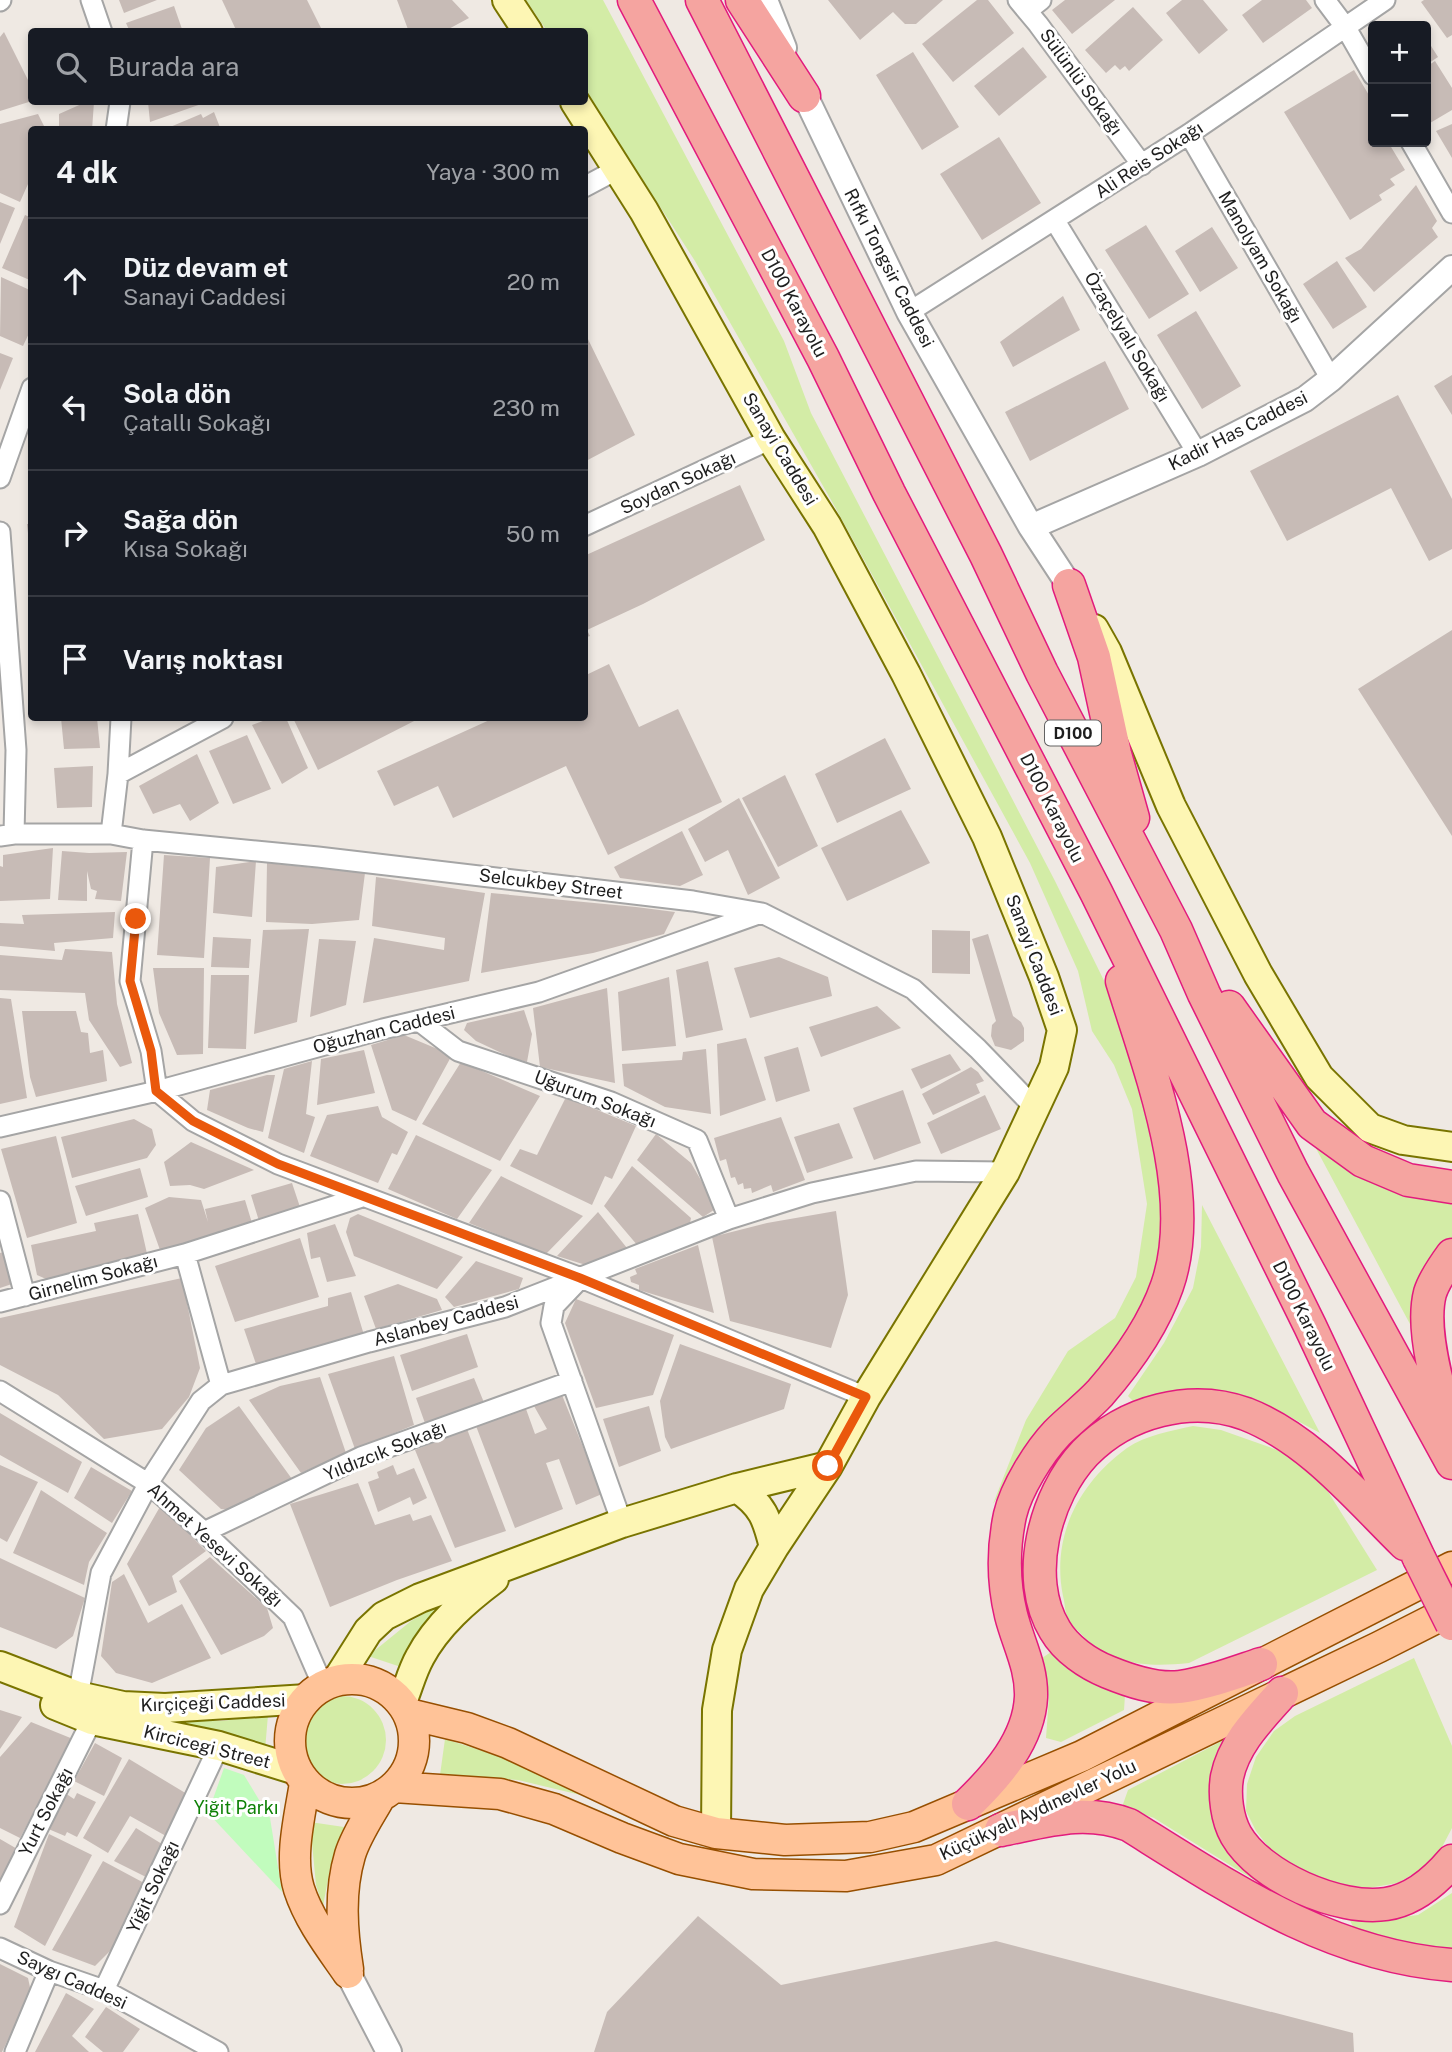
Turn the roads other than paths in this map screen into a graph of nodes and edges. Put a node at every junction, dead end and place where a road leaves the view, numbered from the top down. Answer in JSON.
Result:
{"nodes":[{"id":1,"x":91,"y":0,"type":"edge"},
{"id":2,"x":507,"y":0,"type":"edge"},
{"id":3,"x":634,"y":0,"type":"edge"},
{"id":4,"x":702,"y":0,"type":"edge"},
{"id":5,"x":742,"y":0,"type":"edge"},
{"id":6,"x":765,"y":0,"type":"edge"},
{"id":7,"x":1325,"y":0,"type":"edge"},
{"id":8,"x":1385,"y":0,"type":"edge"},
{"id":9,"x":1029,"y":4,"type":"edge"},
{"id":10,"x":101,"y":28,"type":"edge"},
{"id":11,"x":525,"y":28,"type":"edge"},
{"id":12,"x":1346,"y":28,"type":"junction"},
{"id":13,"x":1368,"y":66,"type":"edge"},
{"id":14,"x":804,"y":96,"type":"junction"},
{"id":15,"x":120,"y":105,"type":"edge"},
{"id":16,"x":577,"y":105,"type":"edge"},
{"id":17,"x":117,"y":126,"type":"edge"},
{"id":18,"x":1189,"y":134,"type":"junction"},
{"id":19,"x":1414,"y":147,"type":"edge"},
{"id":20,"x":1142,"y":165,"type":"junction"},
{"id":21,"x":617,"y":170,"type":"junction"},
{"id":22,"x":588,"y":185,"type":"edge"},
{"id":23,"x":1452,"y":213,"type":"edge"},
{"id":24,"x":1055,"y":220,"type":"junction"},
{"id":25,"x":1452,"y":268,"type":"edge"},
{"id":26,"x":908,"y":313,"type":"junction"},
{"id":27,"x":1331,"y":379,"type":"junction"},
{"id":28,"x":28,"y":399,"type":"edge"},
{"id":29,"x":771,"y":439,"type":"junction"},
{"id":30,"x":1198,"y":454,"type":"junction"},
{"id":31,"x":0,"y":478,"type":"edge"},
{"id":32,"x":588,"y":524,"type":"edge"},
{"id":33,"x":1031,"y":527,"type":"junction"},
{"id":34,"x":0,"y":532,"type":"edge"},
{"id":35,"x":1069,"y":585,"type":"junction"},
{"id":36,"x":121,"y":721,"type":"edge"},
{"id":37,"x":217,"y":721,"type":"edge"},
{"id":38,"x":118,"y":774,"type":"junction"},
{"id":39,"x":111,"y":834,"type":"junction"},
{"id":40,"x":7,"y":835,"type":"edge"},
{"id":41,"x":143,"y":840,"type":"junction"},
{"id":42,"x":1152,"y":884,"type":"junction"},
{"id":43,"x":1096,"y":892,"type":"junction"},
{"id":44,"x":762,"y":913,"type":"junction"},
{"id":45,"x":1176,"y":930,"type":"junction"},
{"id":46,"x":419,"y":1021,"type":"junction"},
{"id":47,"x":156,"y":1091,"type":"junction"},
{"id":48,"x":1036,"y":1109,"type":"junction"},
{"id":49,"x":0,"y":1127,"type":"edge"},
{"id":50,"x":1452,"y":1147,"type":"edge"},
{"id":51,"x":1006,"y":1172,"type":"junction"},
{"id":52,"x":1452,"y":1187,"type":"edge"},
{"id":53,"x":362,"y":1197,"type":"junction"},
{"id":54,"x":0,"y":1201,"type":"edge"},
{"id":55,"x":729,"y":1219,"type":"junction"},
{"id":56,"x":185,"y":1254,"type":"junction"},
{"id":57,"x":1452,"y":1255,"type":"edge"},
{"id":58,"x":580,"y":1278,"type":"junction"},
{"id":59,"x":24,"y":1296,"type":"junction"},
{"id":60,"x":0,"y":1302,"type":"edge"},
{"id":61,"x":572,"y":1381,"type":"junction"},
{"id":62,"x":222,"y":1385,"type":"junction"},
{"id":63,"x":0,"y":1391,"type":"edge"},
{"id":64,"x":866,"y":1397,"type":"junction"},
{"id":65,"x":1452,"y":1433,"type":"edge"},
{"id":66,"x":1452,"y":1463,"type":"edge"},
{"id":67,"x":828,"y":1466,"type":"junction"},
{"id":68,"x":149,"y":1484,"type":"junction"},
{"id":69,"x":737,"y":1488,"type":"junction"},
{"id":70,"x":622,"y":1523,"type":"junction"},
{"id":71,"x":204,"y":1532,"type":"junction"},
{"id":72,"x":774,"y":1548,"type":"junction"},
{"id":73,"x":1419,"y":1558,"type":"junction"},
{"id":74,"x":510,"y":1566,"type":"junction"},
{"id":75,"x":1452,"y":1567,"type":"edge"},
{"id":76,"x":1452,"y":1609,"type":"edge"},
{"id":77,"x":1452,"y":1624,"type":"edge"},
{"id":78,"x":1261,"y":1664,"type":"junction"},
{"id":79,"x":0,"y":1666,"type":"edge"},
{"id":80,"x":0,"y":1683,"type":"edge"},
{"id":81,"x":322,"y":1688,"type":"junction"},
{"id":82,"x":1282,"y":1693,"type":"junction"},
{"id":83,"x":85,"y":1708,"type":"junction"},
{"id":84,"x":406,"y":1708,"type":"junction"},
{"id":85,"x":219,"y":1746,"type":"junction"},
{"id":86,"x":301,"y":1776,"type":"junction"},
{"id":87,"x":387,"y":1792,"type":"junction"},
{"id":88,"x":968,"y":1804,"type":"junction"},
{"id":89,"x":1001,"y":1830,"type":"junction"},
{"id":90,"x":716,"y":1833,"type":"junction"},
{"id":91,"x":1452,"y":1861,"type":"edge"},
{"id":92,"x":0,"y":1904,"type":"edge"},
{"id":93,"x":0,"y":1948,"type":"edge"},
{"id":94,"x":1452,"y":1965,"type":"edge"},
{"id":95,"x":49,"y":1971,"type":"junction"},
{"id":96,"x":348,"y":1973,"type":"junction"},
{"id":97,"x":104,"y":1990,"type":"junction"},
{"id":98,"x":15,"y":2052,"type":"edge"},
{"id":99,"x":218,"y":2052,"type":"edge"},
{"id":100,"x":389,"y":2052,"type":"edge"}],
"edges":[{"from":1,"to":10,"type":"street"},
{"from":2,"to":11,"type":"main road"},
{"from":3,"to":43,"type":"highway","name":"D100 Karayolu","number":"D100"},
{"from":4,"to":42,"type":"highway","number":"D100"},
{"from":5,"to":14,"type":"highway"},
{"from":6,"to":14,"type":"street","name":"Rıfkı Tongsir Caddesi"},
{"from":7,"to":12,"type":"street"},
{"from":8,"to":12,"type":"street","name":"Ali Reis Sokağı"},
{"from":9,"to":20,"type":"street","name":"Sülünlü Sokağı"},
{"from":12,"to":13,"type":"street"},
{"from":12,"to":18,"type":"street","name":"Ali Reis Sokağı"},
{"from":14,"to":26,"type":"street","name":"Rıfkı Tongsir Caddesi"},
{"from":15,"to":17,"type":"street"},
{"from":16,"to":21,"type":"main road","name":"Sanayi Caddesi"},
{"from":18,"to":20,"type":"street","name":"Ali Reis Sokağı"},
{"from":18,"to":27,"type":"street","name":"Manolyam Sokağı"},
{"from":19,"to":23,"type":"street"},
{"from":20,"to":24,"type":"street","name":"Ali Reis Sokağı"},
{"from":21,"to":22,"type":"street"},
{"from":21,"to":29,"type":"main road","name":"Sanayi Caddesi"},
{"from":24,"to":26,"type":"street","name":"Ali Reis Sokağı"},
{"from":24,"to":30,"type":"street","name":"Özaçelyalı Sokağı"},
{"from":25,"to":27,"type":"street","name":"Kadir Has Caddesi"},
{"from":26,"to":33,"type":"street","name":"Rıfkı Tongsir Caddesi"},
{"from":27,"to":30,"type":"street","name":"Kadir Has Caddesi"},
{"from":28,"to":31,"type":"street"},
{"from":29,"to":32,"type":"street","name":"Soydan Sokağı"},
{"from":29,"to":48,"type":"main road","name":"Sanayi Caddesi"},
{"from":30,"to":33,"type":"street","name":"Kadir Has Caddesi"},
{"from":33,"to":35,"type":"street","name":"Rıfkı Tongsir Caddesi"},
{"from":34,"to":40,"type":"street"},
{"from":35,"to":42,"type":"highway"},
{"from":35,"to":50,"type":"main road"},
{"from":36,"to":38,"type":"street"},
{"from":37,"to":38,"type":"street"},
{"from":38,"to":39,"type":"street"},
{"from":39,"to":40,"type":"street","name":"Selcukbey Street"},
{"from":39,"to":41,"type":"street","name":"Selcukbey Street"},
{"from":41,"to":44,"type":"street","name":"Selcukbey Street"},
{"from":41,"to":47,"type":"street"},
{"from":42,"to":45,"type":"highway","number":"D100"},
{"from":43,"to":73,"type":"highway","name":"D100 Karayolu","number":"D100"},
{"from":43,"to":88,"type":"highway"},
{"from":44,"to":46,"type":"street","name":"Oğuzhan Caddesi"},
{"from":44,"to":48,"type":"street","name":"Selcukbey Street"},
{"from":45,"to":52,"type":"highway"},
{"from":45,"to":66,"type":"highway","number":"D100"},
{"from":46,"to":47,"type":"street","name":"Oğuzhan Caddesi"},
{"from":46,"to":55,"type":"street","name":"Uğurum Sokağı"},
{"from":47,"to":49,"type":"street","name":"Oğuzhan Caddesi"},
{"from":47,"to":53,"type":"street"},
{"from":48,"to":51,"type":"main road","name":"Sanayi Caddesi"},
{"from":51,"to":55,"type":"street","name":"Aslanbey Caddesi"},
{"from":51,"to":64,"type":"main road","name":"Sanayi Caddesi"},
{"from":53,"to":56,"type":"street","name":"Girnelim Sokağı"},
{"from":53,"to":58,"type":"street"},
{"from":54,"to":59,"type":"street"},
{"from":55,"to":58,"type":"street","name":"Aslanbey Caddesi"},
{"from":56,"to":59,"type":"street","name":"Girnelim Sokağı"},
{"from":56,"to":62,"type":"street"},
{"from":57,"to":65,"type":"highway"},
{"from":58,"to":61,"type":"street"},
{"from":58,"to":62,"type":"street","name":"Aslanbey Caddesi"},
{"from":58,"to":64,"type":"street"},
{"from":59,"to":60,"type":"street","name":"Girnelim Sokağı"},
{"from":61,"to":70,"type":"street"},
{"from":61,"to":71,"type":"street","name":"Yıldızcık Sokağı"},
{"from":62,"to":68,"type":"street","name":"Aslanbey Caddesi"},
{"from":63,"to":68,"type":"street","name":"Ahmet Yesevi Sokağı"},
{"from":64,"to":67,"type":"main road","name":"Sanayi Caddesi"},
{"from":67,"to":69,"type":"main road"},
{"from":67,"to":72,"type":"main road","name":"Sanayi Caddesi"},
{"from":68,"to":71,"type":"street","name":"Ahmet Yesevi Sokağı"},
{"from":68,"to":83,"type":"street","name":"Aslanbey Caddesi"},
{"from":69,"to":70,"type":"main road"},
{"from":69,"to":72,"type":"main road"},
{"from":70,"to":74,"type":"main road"},
{"from":71,"to":81,"type":"street","name":"Ahmet Yesevi Sokağı"},
{"from":72,"to":90,"type":"main road","name":"Sanayi Caddesi"},
{"from":73,"to":77,"type":"highway","name":"D100 Karayolu","number":"D100","bridge":true},
{"from":73,"to":78,"type":"highway"},
{"from":74,"to":81,"type":"main road"},
{"from":74,"to":84,"type":"main road"},
{"from":75,"to":78,"type":"main road","name":"Küçükyalı Aydınevler Yolu"},
{"from":76,"to":82,"type":"main road","name":"Küçükyalı Aydınevler Yolu"},
{"from":78,"to":88,"type":"main road","name":"Küçükyalı Aydınevler Yolu"},
{"from":79,"to":83,"type":"main road","name":"Kırçiçeği Caddesi"},
{"from":80,"to":83,"type":"main road","name":"Kircicegi Street"},
{"from":81,"to":83,"type":"main road","name":"Kırçiçeği Caddesi"},
{"from":81,"to":84,"type":"main road"},
{"from":81,"to":86,"type":"main road"},
{"from":82,"to":89,"type":"main road","name":"Küçükyalı Aydınevler Yolu"},
{"from":82,"to":91,"type":"highway"},
{"from":83,"to":85,"type":"main road","name":"Kircicegi Street"},
{"from":83,"to":92,"type":"street","name":"Yurt Sokağı"},
{"from":84,"to":87,"type":"main road"},
{"from":84,"to":90,"type":"main road","name":"Küçükyalı Aydınevler Yolu"},
{"from":85,"to":86,"type":"main road","name":"Kircicegi Street"},
{"from":85,"to":97,"type":"street","name":"Yiğit Sokağı"},
{"from":86,"to":87,"type":"main road"},
{"from":86,"to":96,"type":"main road"},
{"from":87,"to":89,"type":"main road","name":"Küçükyalı Aydınevler Yolu"},
{"from":87,"to":96,"type":"main road"},
{"from":88,"to":90,"type":"main road","name":"Küçükyalı Aydınevler Yolu"},
{"from":89,"to":94,"type":"highway"},
{"from":93,"to":95,"type":"street","name":"Saygı Caddesi"},
{"from":95,"to":97,"type":"street","name":"Saygı Caddesi"},
{"from":95,"to":98,"type":"street"},
{"from":96,"to":100,"type":"street"},
{"from":97,"to":99,"type":"street","name":"Saygı Caddesi"}]}
